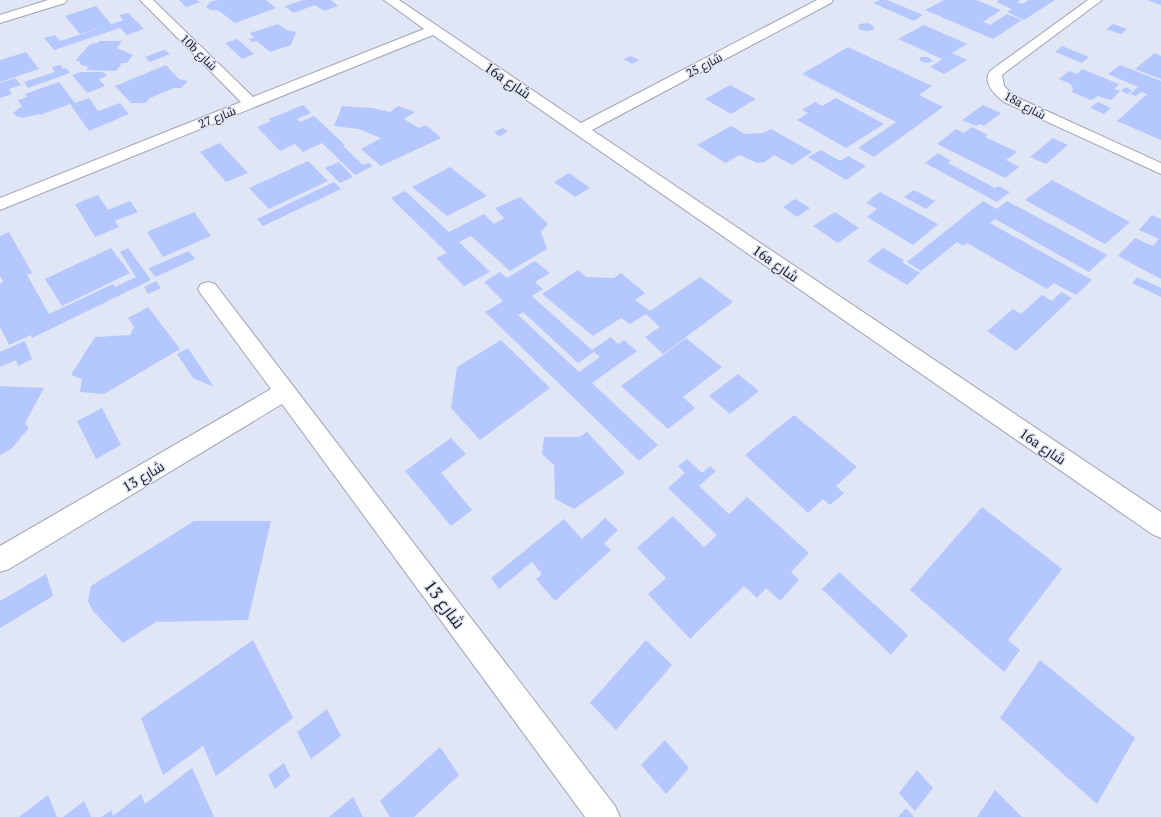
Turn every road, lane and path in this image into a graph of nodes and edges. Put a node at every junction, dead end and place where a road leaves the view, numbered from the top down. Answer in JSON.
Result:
{"nodes":[{"id":1,"x":61,"y":0,"type":"edge"},
{"id":2,"x":146,"y":0,"type":"edge"},
{"id":3,"x":390,"y":0,"type":"edge"},
{"id":4,"x":827,"y":0,"type":"edge"},
{"id":5,"x":1096,"y":0,"type":"edge"},
{"id":6,"x":0,"y":19,"type":"edge"},
{"id":7,"x":434,"y":30,"type":"junction"},
{"id":8,"x":251,"y":103,"type":"junction"},
{"id":9,"x":581,"y":129,"type":"junction"},
{"id":10,"x":1161,"y":169,"type":"edge"},
{"id":11,"x":0,"y":204,"type":"edge"},
{"id":12,"x":208,"y":289,"type":"dead end"},
{"id":13,"x":285,"y":391,"type":"junction"},
{"id":14,"x":1161,"y":526,"type":"edge"},
{"id":15,"x":0,"y":560,"type":"edge"},
{"id":16,"x":604,"y":817,"type":"edge"}],
"edges":[{"from":1,"to":6,"type":"street"},
{"from":2,"to":8,"type":"street","name":"10b شارع"},
{"from":3,"to":7,"type":"street","name":"16a شارع"},
{"from":4,"to":9,"type":"street","name":"شارع 25"},
{"from":5,"to":10,"type":"street","name":"18a شارع"},
{"from":7,"to":8,"type":"street","name":"شارع 27"},
{"from":7,"to":9,"type":"street","name":"16a شارع"},
{"from":8,"to":11,"type":"street","name":"شارع 27"},
{"from":9,"to":14,"type":"street","name":"16a شارع"},
{"from":12,"to":13,"type":"street","name":"شارع 13"},
{"from":13,"to":15,"type":"street","name":"شارع 13"},
{"from":13,"to":16,"type":"street","name":"شارع 13"}]}
